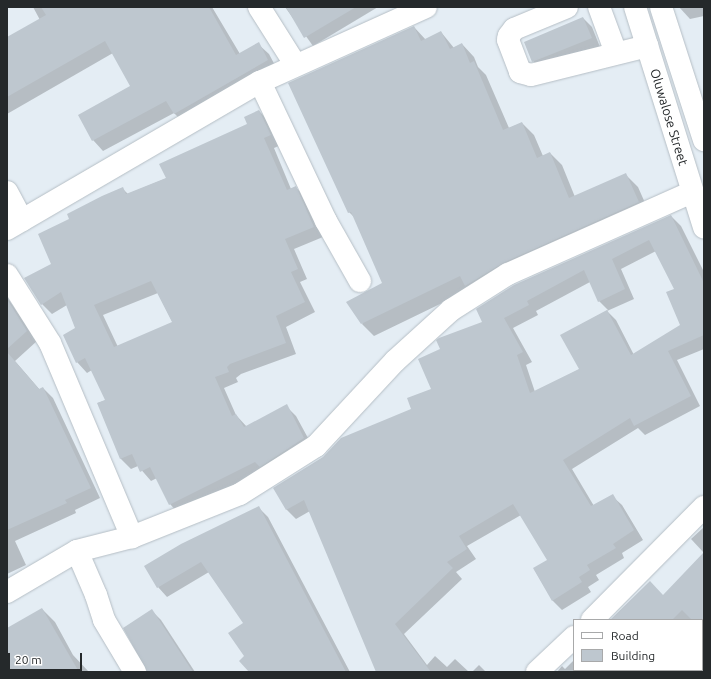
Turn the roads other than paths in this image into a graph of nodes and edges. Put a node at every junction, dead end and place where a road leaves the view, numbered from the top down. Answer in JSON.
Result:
{"nodes":[{"id":1,"x":259,"y":7,"type":"edge"},
{"id":2,"x":426,"y":7,"type":"edge"},
{"id":3,"x":567,"y":7,"type":"edge"},
{"id":4,"x":599,"y":7,"type":"edge"},
{"id":5,"x":635,"y":7,"type":"edge"},
{"id":6,"x":661,"y":7,"type":"edge"},
{"id":7,"x":647,"y":46,"type":"junction"},
{"id":8,"x":616,"y":53,"type":"junction"},
{"id":9,"x":295,"y":64,"type":"junction"},
{"id":10,"x":260,"y":82,"type":"junction"},
{"id":11,"x":704,"y":140,"type":"edge"},
{"id":12,"x":7,"y":192,"type":"edge"},
{"id":13,"x":692,"y":192,"type":"junction"},
{"id":14,"x":15,"y":224,"type":"edge"},
{"id":15,"x":704,"y":227,"type":"edge"},
{"id":16,"x":7,"y":274,"type":"edge"},
{"id":17,"x":360,"y":281,"type":"dead end"},
{"id":18,"x":704,"y":507,"type":"edge"},
{"id":19,"x":132,"y":537,"type":"junction"},
{"id":20,"x":77,"y":551,"type":"junction"},
{"id":21,"x":7,"y":592,"type":"edge"},
{"id":22,"x":593,"y":619,"type":"edge"},
{"id":23,"x":573,"y":638,"type":"edge"},
{"id":24,"x":135,"y":672,"type":"edge"},
{"id":25,"x":537,"y":672,"type":"edge"}],
"edges":[{"from":1,"to":9,"type":"street"},
{"from":2,"to":9,"type":"street"},
{"from":3,"to":8,"type":"street"},
{"from":4,"to":8,"type":"street"},
{"from":5,"to":7,"type":"street","name":"Oluwalose Street"},
{"from":6,"to":11,"type":"street","name":"Oluwalose Street"},
{"from":7,"to":8,"type":"street"},
{"from":7,"to":13,"type":"street","name":"Oluwalose Street"},
{"from":9,"to":10,"type":"street"},
{"from":10,"to":14,"type":"street"},
{"from":10,"to":17,"type":"street"},
{"from":12,"to":14,"type":"street"},
{"from":13,"to":15,"type":"street","name":"Oluwalose Street"},
{"from":13,"to":19,"type":"street"},
{"from":16,"to":19,"type":"street"},
{"from":18,"to":22,"type":"street"},
{"from":19,"to":20,"type":"street"},
{"from":20,"to":21,"type":"street"},
{"from":20,"to":24,"type":"street"},
{"from":23,"to":25,"type":"street"}]}
